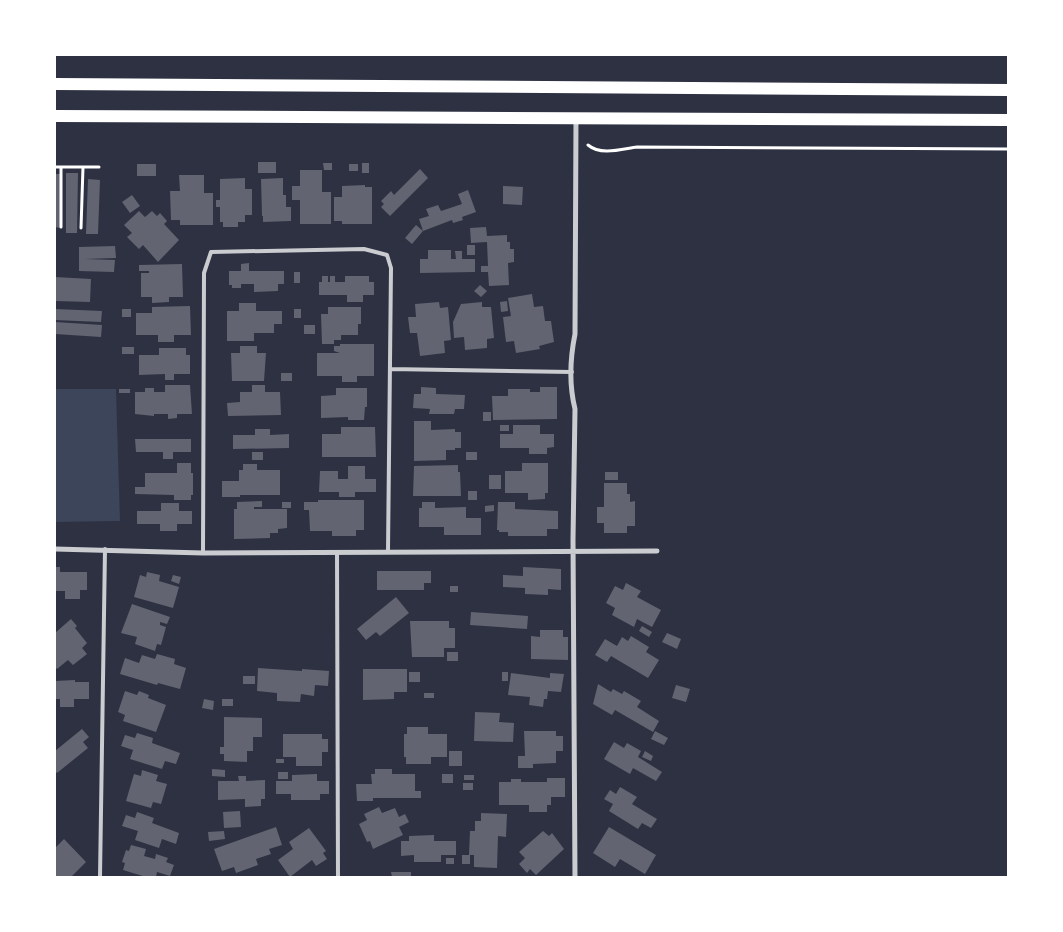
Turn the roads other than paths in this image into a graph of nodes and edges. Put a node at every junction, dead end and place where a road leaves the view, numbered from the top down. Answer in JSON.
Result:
{"nodes":[{"id":1,"x":55,"y":84,"type":"edge"},
{"id":2,"x":1008,"y":90,"type":"edge"},
{"id":3,"x":55,"y":116,"type":"edge"},
{"id":4,"x":576,"y":118,"type":"junction"},
{"id":5,"x":1008,"y":120,"type":"edge"},
{"id":6,"x":390,"y":369,"type":"junction"},
{"id":7,"x":572,"y":372,"type":"junction"},
{"id":8,"x":55,"y":549,"type":"edge"},
{"id":9,"x":104,"y":549,"type":"junction"},
{"id":10,"x":573,"y":551,"type":"junction"},
{"id":11,"x":337,"y":552,"type":"junction"},
{"id":12,"x":388,"y":552,"type":"junction"},
{"id":13,"x":657,"y":552,"type":"dead end"},
{"id":14,"x":203,"y":553,"type":"junction"},
{"id":15,"x":100,"y":877,"type":"edge"},
{"id":16,"x":338,"y":877,"type":"edge"},
{"id":17,"x":575,"y":877,"type":"edge"}],
"edges":[{"from":1,"to":2,"type":"main road"},
{"from":3,"to":4,"type":"main road"},
{"from":4,"to":5,"type":"main road"},
{"from":4,"to":7,"type":"street"},
{"from":6,"to":7,"type":"lane"},
{"from":6,"to":12,"type":"lane"},
{"from":6,"to":14,"type":"lane"},
{"from":7,"to":10,"type":"street"},
{"from":8,"to":9,"type":"street"},
{"from":9,"to":14,"type":"street"},
{"from":9,"to":15,"type":"lane"},
{"from":10,"to":12,"type":"street"},
{"from":10,"to":13,"type":"street"},
{"from":10,"to":17,"type":"street"},
{"from":11,"to":12,"type":"street"},
{"from":11,"to":14,"type":"street"},
{"from":11,"to":16,"type":"lane"}]}
